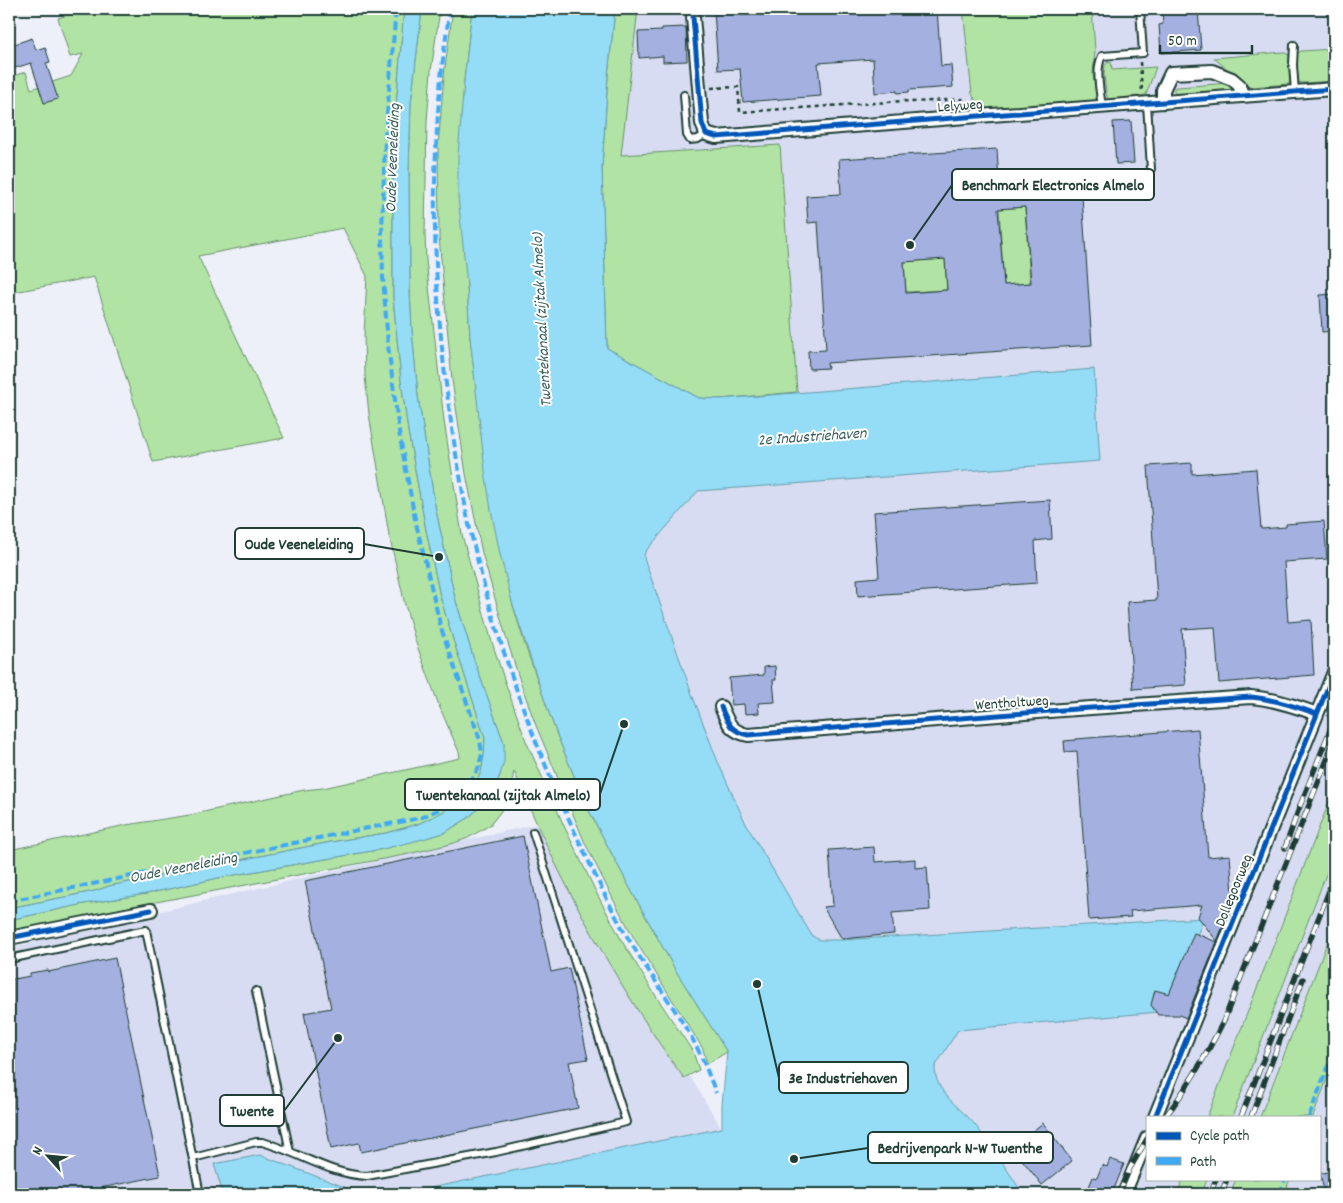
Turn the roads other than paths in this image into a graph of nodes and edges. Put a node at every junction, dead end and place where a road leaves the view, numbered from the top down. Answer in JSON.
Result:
{"nodes":[{"id":1,"x":1140,"y":9,"type":"edge"},
{"id":2,"x":693,"y":17,"type":"dead end"},
{"id":3,"x":1294,"y":45,"type":"dead end"},
{"id":4,"x":1334,"y":89,"type":"edge"},
{"id":5,"x":1295,"y":92,"type":"junction"},
{"id":6,"x":684,"y":95,"type":"dead end"},
{"id":7,"x":1244,"y":96,"type":"junction"},
{"id":8,"x":1164,"y":102,"type":"junction"},
{"id":9,"x":1144,"y":104,"type":"junction"},
{"id":10,"x":1102,"y":107,"type":"junction"},
{"id":11,"x":706,"y":134,"type":"junction"},
{"id":12,"x":1151,"y":169,"type":"dead end"},
{"id":13,"x":1334,"y":672,"type":"edge"},
{"id":14,"x":721,"y":707,"type":"dead end"},
{"id":15,"x":1317,"y":714,"type":"junction"},
{"id":16,"x":533,"y":832,"type":"dead end"},
{"id":17,"x":152,"y":910,"type":"dead end"},
{"id":18,"x":9,"y":938,"type":"edge"},
{"id":19,"x":9,"y":959,"type":"edge"},
{"id":20,"x":256,"y":991,"type":"dead end"},
{"id":21,"x":1155,"y":1116,"type":"edge"},
{"id":22,"x":1146,"y":1140,"type":"edge"},
{"id":23,"x":290,"y":1152,"type":"junction"},
{"id":24,"x":193,"y":1158,"type":"junction"},
{"id":25,"x":200,"y":1194,"type":"edge"},
{"id":26,"x":1124,"y":1194,"type":"edge"}],
"edges":[{"from":1,"to":10,"type":"lane"},
{"from":2,"to":11,"type":"street"},
{"from":3,"to":5,"type":"lane"},
{"from":4,"to":5,"type":"street","name":"Lelyweg"},
{"from":5,"to":7,"type":"street","name":"Lelyweg"},
{"from":6,"to":11,"type":"lane"},
{"from":7,"to":8,"type":"street","name":"Lelyweg"},
{"from":7,"to":8,"type":"street"},
{"from":8,"to":9,"type":"street","name":"Lelyweg"},
{"from":9,"to":10,"type":"street","name":"Lelyweg"},
{"from":9,"to":12,"type":"lane"},
{"from":10,"to":11,"type":"street","name":"Lelyweg"},
{"from":13,"to":15,"type":"street","name":"Dollegoorweg"},
{"from":14,"to":15,"type":"street","name":"Wentholtweg"},
{"from":15,"to":21,"type":"street","name":"Dollegoorweg"},
{"from":16,"to":23,"type":"lane"},
{"from":17,"to":18,"type":"street"},
{"from":19,"to":24,"type":"lane"},
{"from":20,"to":23,"type":"lane"},
{"from":22,"to":26,"type":"street"},
{"from":23,"to":24,"type":"lane"},
{"from":24,"to":25,"type":"lane"}]}
